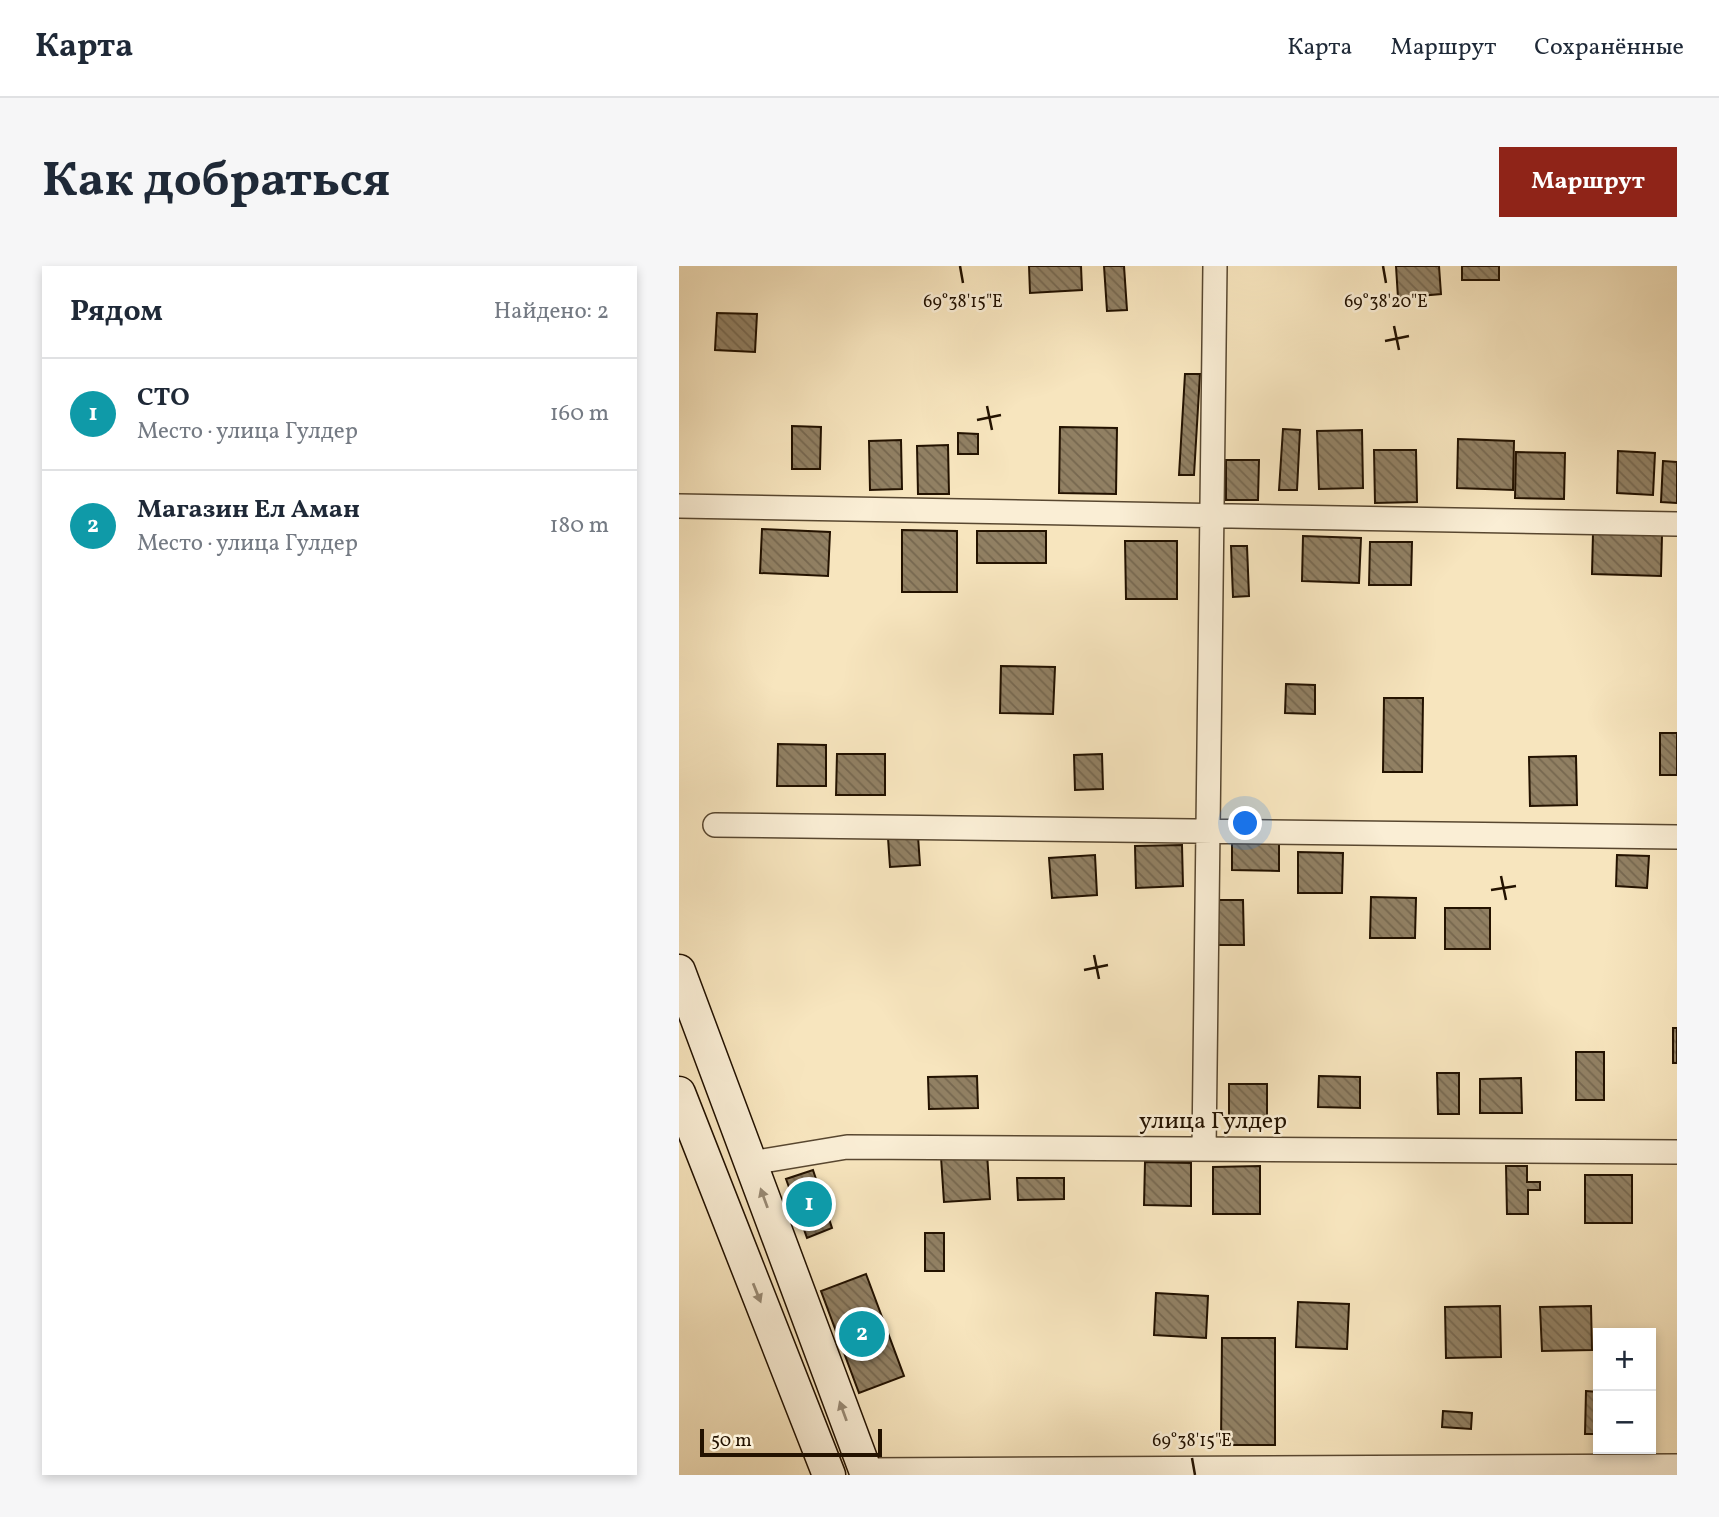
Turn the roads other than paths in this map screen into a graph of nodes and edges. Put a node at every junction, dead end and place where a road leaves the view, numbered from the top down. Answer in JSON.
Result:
{"nodes":[{"id":1,"x":1215,"y":266,"type":"edge"},
{"id":2,"x":679,"y":506,"type":"edge"},
{"id":3,"x":1211,"y":516,"type":"junction"},
{"id":4,"x":1677,"y":524,"type":"edge"},
{"id":5,"x":715,"y":825,"type":"dead end"},
{"id":6,"x":1207,"y":831,"type":"junction"},
{"id":7,"x":1677,"y":837,"type":"edge"},
{"id":8,"x":679,"y":971,"type":"edge"},
{"id":9,"x":679,"y":1093,"type":"edge"},
{"id":10,"x":1204,"y":1149,"type":"junction"},
{"id":11,"x":1677,"y":1152,"type":"edge"},
{"id":12,"x":751,"y":1163,"type":"junction"},
{"id":13,"x":1677,"y":1466,"type":"edge"},
{"id":14,"x":866,"y":1473,"type":"edge"},
{"id":15,"x":829,"y":1475,"type":"edge"}],
"edges":[{"from":1,"to":3,"type":"street"},
{"from":2,"to":3,"type":"street"},
{"from":3,"to":4,"type":"street"},
{"from":3,"to":6,"type":"street"},
{"from":5,"to":6,"type":"street"},
{"from":6,"to":7,"type":"street"},
{"from":6,"to":10,"type":"street"},
{"from":8,"to":12,"type":"main road"},
{"from":9,"to":15,"type":"main road","one_way":true},
{"from":10,"to":11,"type":"street","name":"улица Гулдер"},
{"from":10,"to":12,"type":"street","name":"улица Гулдер"},
{"from":14,"to":12,"type":"main road","one_way":true},
{"from":13,"to":14,"type":"street"}]}
